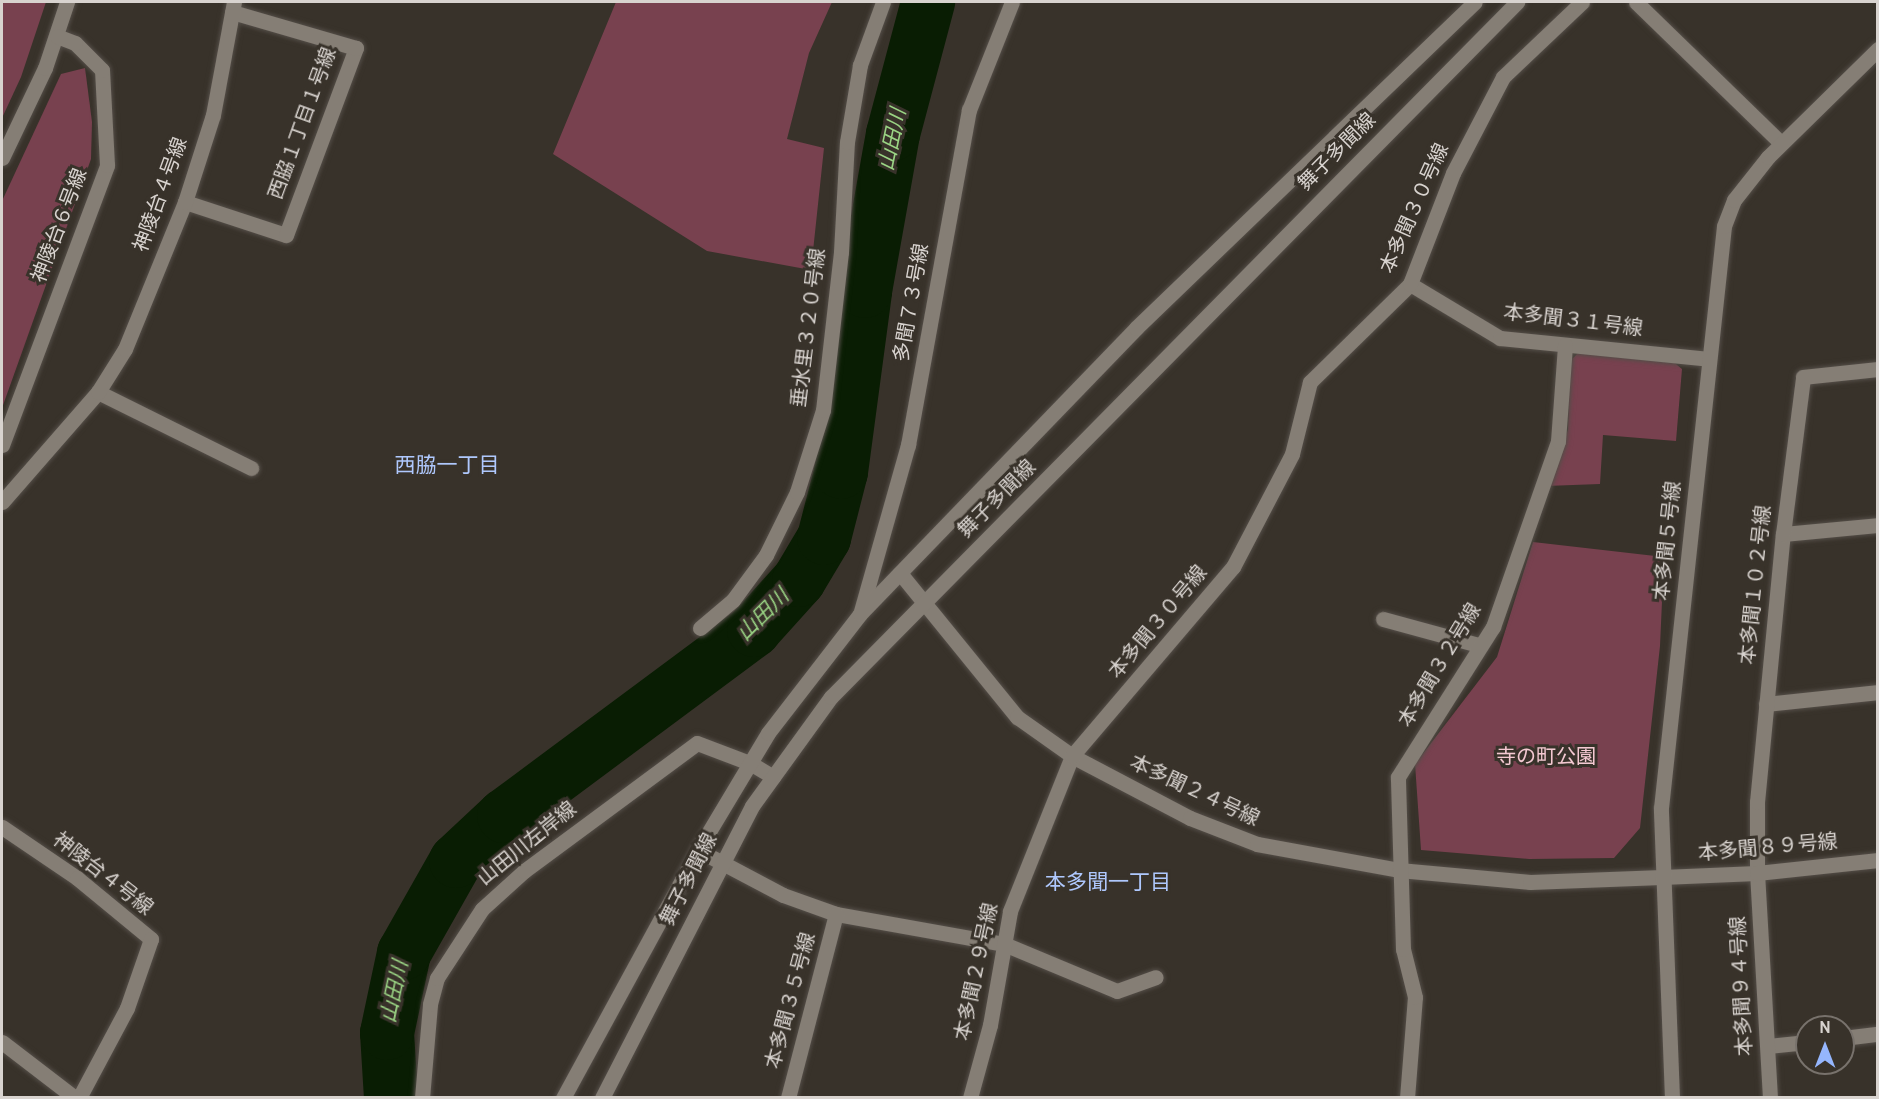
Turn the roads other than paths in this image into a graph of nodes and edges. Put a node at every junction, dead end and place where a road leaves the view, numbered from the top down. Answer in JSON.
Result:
{"nodes":[{"id":1,"x":67,"y":2,"type":"edge"},
{"id":2,"x":884,"y":2,"type":"edge"},
{"id":3,"x":1012,"y":2,"type":"edge"},
{"id":4,"x":1475,"y":2,"type":"edge"},
{"id":5,"x":1517,"y":2,"type":"edge"},
{"id":6,"x":1582,"y":2,"type":"edge"},
{"id":7,"x":1636,"y":2,"type":"edge"},
{"id":8,"x":233,"y":7,"type":"edge"},
{"id":9,"x":57,"y":36,"type":"junction"},
{"id":10,"x":1878,"y":49,"type":"edge"},
{"id":11,"x":1781,"y":143,"type":"junction"},
{"id":12,"x":2,"y":158,"type":"edge"},
{"id":13,"x":184,"y":202,"type":"junction"},
{"id":14,"x":1410,"y":284,"type":"junction"},
{"id":15,"x":1565,"y":345,"type":"junction"},
{"id":16,"x":1709,"y":359,"type":"junction"},
{"id":17,"x":1878,"y":369,"type":"edge"},
{"id":18,"x":98,"y":392,"type":"junction"},
{"id":19,"x":2,"y":445,"type":"edge"},
{"id":20,"x":250,"y":468,"type":"dead end"},
{"id":21,"x":2,"y":502,"type":"edge"},
{"id":22,"x":1878,"y":525,"type":"edge"},
{"id":23,"x":1783,"y":534,"type":"junction"},
{"id":24,"x":900,"y":573,"type":"junction"},
{"id":25,"x":925,"y":604,"type":"junction"},
{"id":26,"x":860,"y":614,"type":"junction"},
{"id":27,"x":1383,"y":619,"type":"dead end"},
{"id":28,"x":700,"y":628,"type":"dead end"},
{"id":29,"x":1479,"y":645,"type":"junction"},
{"id":30,"x":1878,"y":692,"type":"edge"},
{"id":31,"x":1766,"y":704,"type":"junction"},
{"id":32,"x":1072,"y":756,"type":"junction"},
{"id":33,"x":750,"y":763,"type":"junction"},
{"id":34,"x":772,"y":777,"type":"junction"},
{"id":35,"x":2,"y":827,"type":"edge"},
{"id":36,"x":698,"y":850,"type":"junction"},
{"id":37,"x":724,"y":860,"type":"junction"},
{"id":38,"x":1878,"y":860,"type":"edge"},
{"id":39,"x":1399,"y":870,"type":"junction"},
{"id":40,"x":1757,"y":873,"type":"junction"},
{"id":41,"x":1662,"y":877,"type":"junction"},
{"id":42,"x":836,"y":914,"type":"junction"},
{"id":43,"x":1004,"y":944,"type":"junction"},
{"id":44,"x":1156,"y":977,"type":"dead end"},
{"id":45,"x":1878,"y":1034,"type":"edge"},
{"id":46,"x":1855,"y":1037,"type":"edge"},
{"id":47,"x":2,"y":1042,"type":"edge"},
{"id":48,"x":1795,"y":1043,"type":"edge"},
{"id":49,"x":1768,"y":1046,"type":"junction"},
{"id":50,"x":77,"y":1098,"type":"edge"},
{"id":51,"x":422,"y":1098,"type":"edge"},
{"id":52,"x":562,"y":1098,"type":"edge"},
{"id":53,"x":602,"y":1098,"type":"edge"},
{"id":54,"x":788,"y":1098,"type":"edge"},
{"id":55,"x":970,"y":1098,"type":"edge"},
{"id":56,"x":1407,"y":1098,"type":"edge"},
{"id":57,"x":1672,"y":1098,"type":"edge"},
{"id":58,"x":1770,"y":1098,"type":"edge"}],
"edges":[{"from":1,"to":9,"type":"street"},
{"from":2,"to":28,"type":"street","name":"垂水里３２０号線"},
{"from":3,"to":26,"type":"street","name":"多聞７３号線"},
{"from":4,"to":24,"type":"street","name":"舞子多聞線"},
{"from":5,"to":25,"type":"street","name":"舞子多聞線"},
{"from":6,"to":14,"type":"street","name":"本多聞３０号線"},
{"from":7,"to":11,"type":"street"},
{"from":8,"to":13,"type":"street","name":"神陵台４号線"},
{"from":8,"to":13,"type":"street","name":"西脇１丁目１号線"},
{"from":9,"to":12,"type":"street"},
{"from":9,"to":19,"type":"street","name":"神陵台６号線"},
{"from":10,"to":11,"type":"street","name":"本多聞５号線"},
{"from":11,"to":16,"type":"street","name":"本多聞５号線"},
{"from":13,"to":18,"type":"street","name":"神陵台４号線"},
{"from":14,"to":15,"type":"street","name":"本多聞３１号線"},
{"from":14,"to":32,"type":"street","name":"本多聞３０号線"},
{"from":15,"to":16,"type":"street","name":"本多聞３１号線"},
{"from":15,"to":29,"type":"street","name":"本多聞３２号線"},
{"from":16,"to":41,"type":"street","name":"本多聞５号線"},
{"from":17,"to":23,"type":"street","name":"本多聞１０２号線"},
{"from":18,"to":20,"type":"street"},
{"from":18,"to":21,"type":"street","name":"神陵台４号線"},
{"from":22,"to":23,"type":"street"},
{"from":23,"to":31,"type":"street","name":"本多聞１０２号線"},
{"from":24,"to":25,"type":"street","name":"本多聞２４号線"},
{"from":24,"to":26,"type":"street","name":"舞子多聞線"},
{"from":25,"to":32,"type":"street","name":"本多聞２４号線"},
{"from":25,"to":34,"type":"street","name":"舞子多聞線"},
{"from":26,"to":33,"type":"street","name":"舞子多聞線"},
{"from":27,"to":29,"type":"street"},
{"from":29,"to":39,"type":"street","name":"本多聞３２号線"},
{"from":30,"to":31,"type":"street"},
{"from":31,"to":40,"type":"street","name":"本多聞１０２号線"},
{"from":32,"to":39,"type":"street","name":"本多聞２４号線"},
{"from":32,"to":43,"type":"street","name":"本多聞２９号線"},
{"from":33,"to":34,"type":"street","name":"山田川左岸線"},
{"from":33,"to":36,"type":"street","name":"舞子多聞線"},
{"from":33,"to":51,"type":"street","name":"山田川左岸線"},
{"from":34,"to":37,"type":"street","name":"舞子多聞線"},
{"from":35,"to":50,"type":"street","name":"神陵台４号線"},
{"from":36,"to":37,"type":"street"},
{"from":36,"to":52,"type":"street","name":"舞子多聞線"},
{"from":37,"to":42,"type":"street"},
{"from":37,"to":53,"type":"street","name":"舞子多聞線"},
{"from":38,"to":40,"type":"street","name":"本多聞８９号線"},
{"from":39,"to":41,"type":"street","name":"本多聞２４号線"},
{"from":39,"to":56,"type":"street","name":"本多聞３２号線"},
{"from":40,"to":41,"type":"street","name":"本多聞８９号線"},
{"from":40,"to":49,"type":"street","name":"本多聞９４号線"},
{"from":41,"to":57,"type":"street","name":"本多聞５号線"},
{"from":42,"to":43,"type":"street"},
{"from":42,"to":54,"type":"street","name":"本多聞３５号線"},
{"from":43,"to":44,"type":"street"},
{"from":43,"to":55,"type":"street","name":"本多聞２９号線"},
{"from":45,"to":46,"type":"street"},
{"from":47,"to":50,"type":"street"},
{"from":48,"to":49,"type":"street"},
{"from":49,"to":58,"type":"street","name":"本多聞９４号線"}]}
